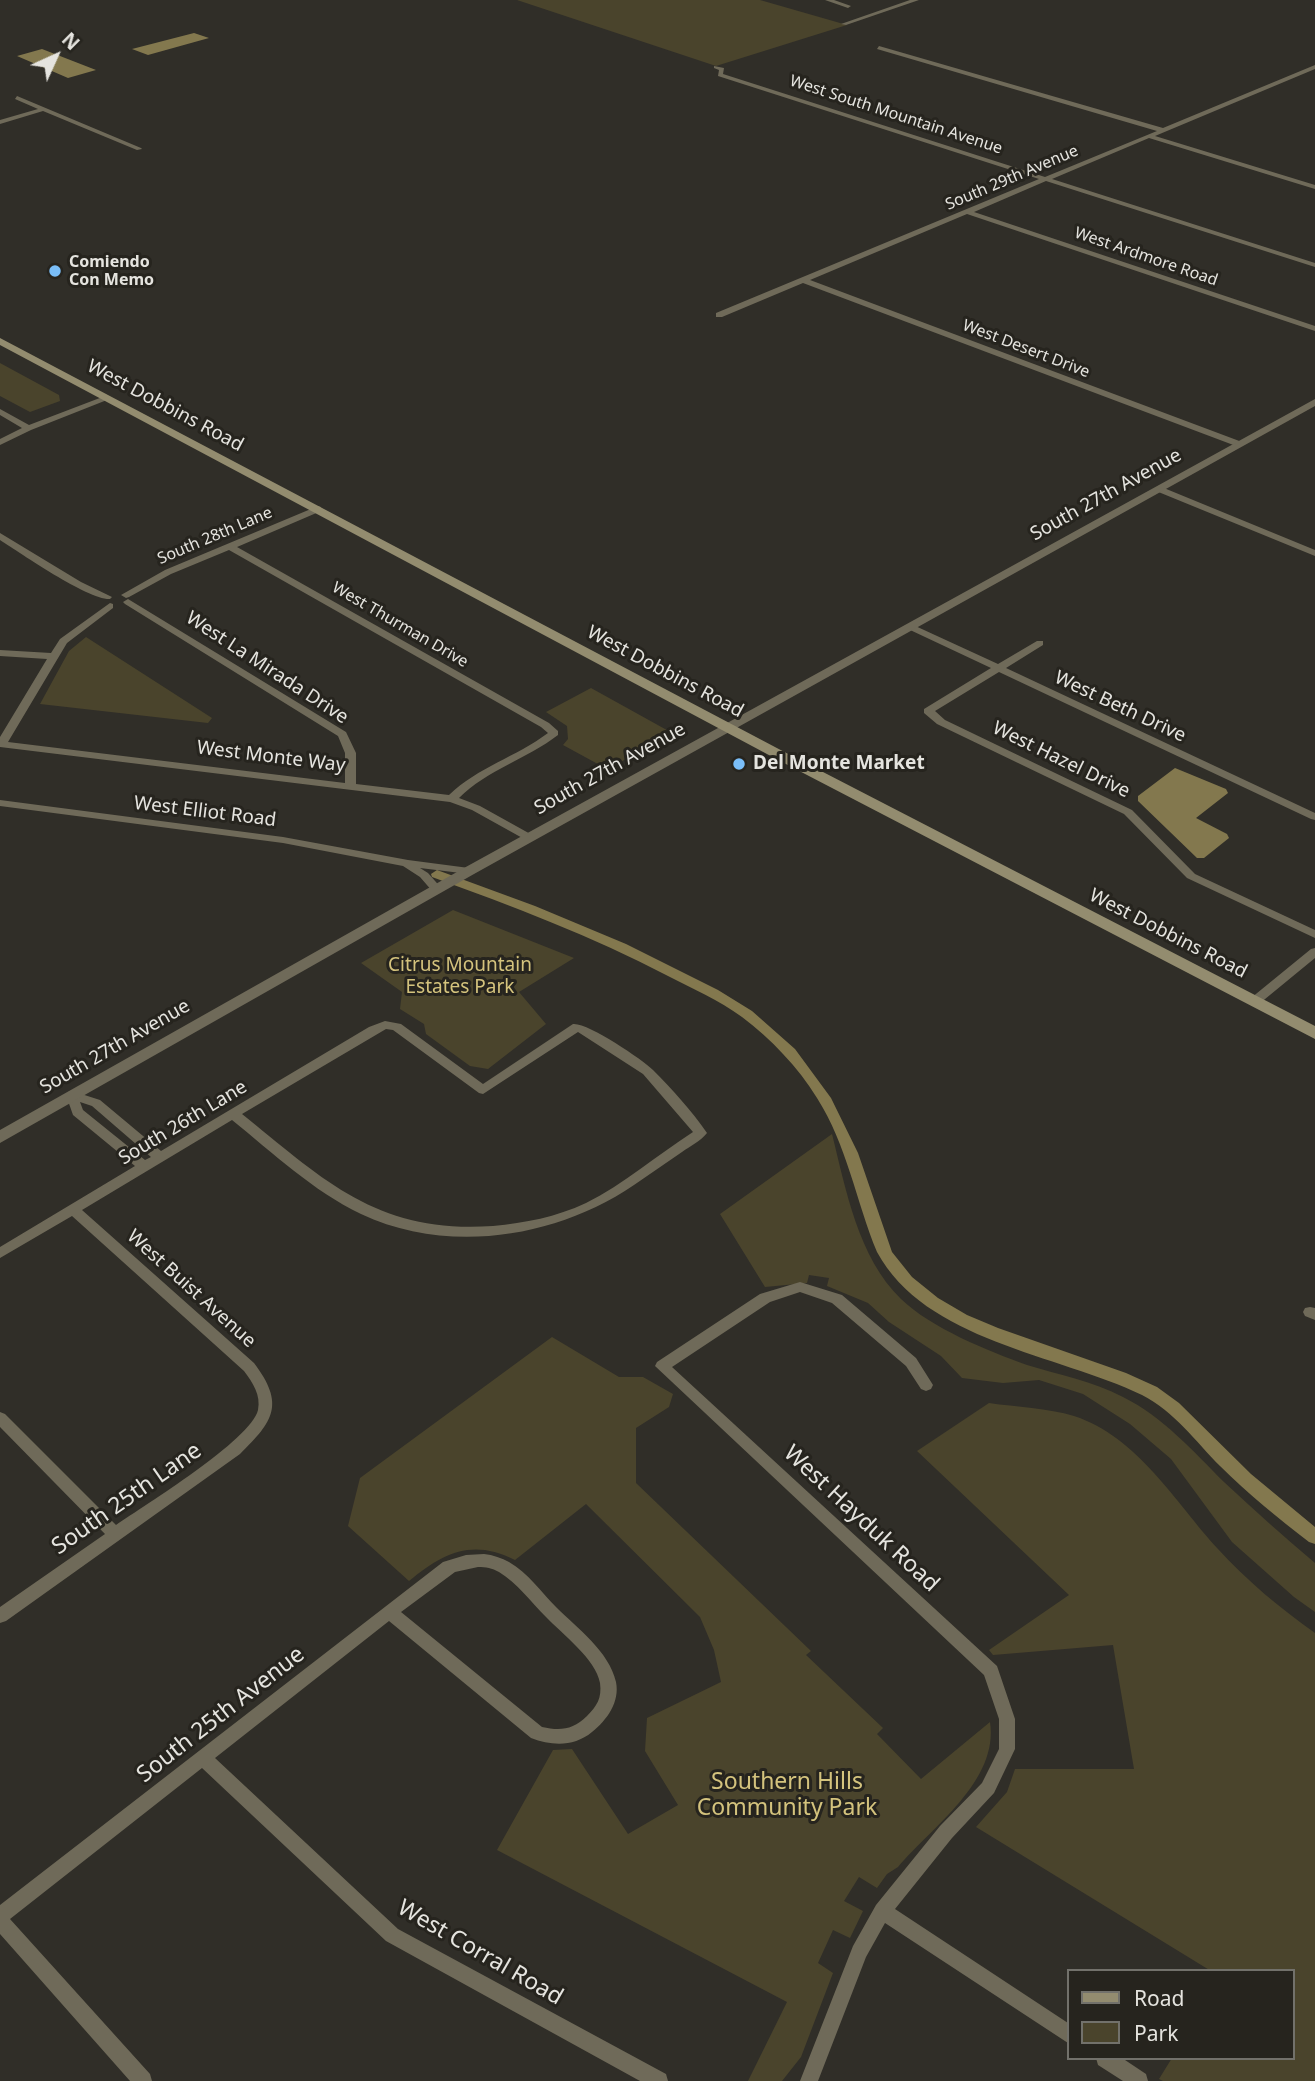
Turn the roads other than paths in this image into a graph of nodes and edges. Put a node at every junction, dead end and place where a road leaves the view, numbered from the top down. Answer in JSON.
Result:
{"nodes":[{"id":1,"x":828,"y":0,"type":"edge"},
{"id":2,"x":916,"y":0,"type":"edge"},
{"id":3,"x":848,"y":6,"type":"dead end"},
{"id":4,"x":844,"y":24,"type":"dead end"},
{"id":5,"x":879,"y":48,"type":"dead end"},
{"id":6,"x":716,"y":66,"type":"dead end"},
{"id":7,"x":1315,"y":67,"type":"edge"},
{"id":8,"x":18,"y":97,"type":"dead end"},
{"id":9,"x":44,"y":109,"type":"junction"},
{"id":10,"x":0,"y":121,"type":"edge"},
{"id":11,"x":1162,"y":130,"type":"junction"},
{"id":12,"x":1148,"y":136,"type":"junction"},
{"id":13,"x":139,"y":149,"type":"dead end"},
{"id":14,"x":1048,"y":178,"type":"junction"},
{"id":15,"x":1315,"y":187,"type":"edge"},
{"id":16,"x":968,"y":212,"type":"junction"},
{"id":17,"x":1315,"y":265,"type":"edge"},
{"id":18,"x":803,"y":279,"type":"junction"},
{"id":19,"x":719,"y":315,"type":"dead end"},
{"id":20,"x":1315,"y":328,"type":"edge"},
{"id":21,"x":0,"y":341,"type":"edge"},
{"id":22,"x":108,"y":398,"type":"junction"},
{"id":23,"x":1315,"y":402,"type":"edge"},
{"id":24,"x":0,"y":411,"type":"edge"},
{"id":25,"x":28,"y":428,"type":"junction"},
{"id":26,"x":0,"y":442,"type":"edge"},
{"id":27,"x":1239,"y":444,"type":"junction"},
{"id":28,"x":1160,"y":489,"type":"junction"},
{"id":29,"x":318,"y":509,"type":"junction"},
{"id":30,"x":0,"y":536,"type":"edge"},
{"id":31,"x":229,"y":546,"type":"junction"},
{"id":32,"x":1315,"y":554,"type":"edge"},
{"id":33,"x":127,"y":598,"type":"junction"},
{"id":34,"x":108,"y":601,"type":"junction"},
{"id":35,"x":911,"y":627,"type":"junction"},
{"id":36,"x":1040,"y":643,"type":"dead end"},
{"id":37,"x":0,"y":653,"type":"edge"},
{"id":38,"x":54,"y":656,"type":"junction"},
{"id":39,"x":997,"y":668,"type":"junction"},
{"id":40,"x":729,"y":727,"type":"junction"},
{"id":41,"x":554,"y":733,"type":"joint"},
{"id":42,"x":1,"y":744,"type":"edge"},
{"id":43,"x":351,"y":786,"type":"junction"},
{"id":44,"x":452,"y":799,"type":"junction"},
{"id":45,"x":0,"y":803,"type":"edge"},
{"id":46,"x":1315,"y":817,"type":"edge"},
{"id":47,"x":530,"y":838,"type":"junction"},
{"id":48,"x":405,"y":863,"type":"junction"},
{"id":49,"x":465,"y":873,"type":"junction"},
{"id":50,"x":442,"y":887,"type":"junction"},
{"id":51,"x":1315,"y":934,"type":"edge"},
{"id":52,"x":1315,"y":953,"type":"edge"},
{"id":53,"x":1255,"y":1001,"type":"junction"},
{"id":54,"x":1315,"y":1033,"type":"edge"},
{"id":55,"x":72,"y":1095,"type":"junction"},
{"id":56,"x":234,"y":1115,"type":"junction"},
{"id":57,"x":0,"y":1137,"type":"edge"},
{"id":58,"x":161,"y":1158,"type":"junction"},
{"id":59,"x":145,"y":1167,"type":"junction"},
{"id":60,"x":74,"y":1210,"type":"junction"},
{"id":61,"x":0,"y":1254,"type":"edge"},
{"id":62,"x":926,"y":1385,"type":"dead end"},
{"id":63,"x":267,"y":1408,"type":"joint"},
{"id":64,"x":0,"y":1418,"type":"edge"},
{"id":65,"x":116,"y":1535,"type":"junction"},
{"id":66,"x":389,"y":1612,"type":"junction"},
{"id":67,"x":0,"y":1616,"type":"edge"},
{"id":68,"x":1007,"y":1719,"type":"joint"},
{"id":69,"x":596,"y":1720,"type":"joint"},
{"id":70,"x":202,"y":1758,"type":"junction"},
{"id":71,"x":882,"y":1911,"type":"junction"},
{"id":72,"x":0,"y":1918,"type":"edge"},
{"id":73,"x":1066,"y":2033,"type":"edge"},
{"id":74,"x":1108,"y":2060,"type":"edge"},
{"id":75,"x":143,"y":2081,"type":"edge"},
{"id":76,"x":659,"y":2081,"type":"edge"},
{"id":77,"x":809,"y":2081,"type":"edge"},
{"id":78,"x":1139,"y":2081,"type":"edge"}],
"edges":[{"from":1,"to":3,"type":"street"},
{"from":2,"to":4,"type":"street"},
{"from":5,"to":11,"type":"street"},
{"from":6,"to":14,"type":"street","name":"West South Mountain Avenue"},
{"from":7,"to":11,"type":"street","name":"South 29th Avenue"},
{"from":8,"to":9,"type":"street"},
{"from":9,"to":10,"type":"street"},
{"from":9,"to":13,"type":"street"},
{"from":11,"to":12,"type":"street","name":"South 29th Avenue"},
{"from":12,"to":14,"type":"street","name":"South 29th Avenue"},
{"from":12,"to":15,"type":"street"},
{"from":14,"to":16,"type":"street","name":"South 29th Avenue"},
{"from":14,"to":17,"type":"street","name":"West South Mountain Avenue"},
{"from":16,"to":18,"type":"street","name":"South 29th Avenue"},
{"from":16,"to":20,"type":"street","name":"West Ardmore Road"},
{"from":18,"to":19,"type":"street","name":"South 29th Avenue"},
{"from":18,"to":27,"type":"street","name":"West Desert Drive"},
{"from":21,"to":22,"type":"main road","name":"West Dobbins Road"},
{"from":22,"to":25,"type":"street"},
{"from":22,"to":29,"type":"main road","name":"West Dobbins Road"},
{"from":23,"to":27,"type":"street","name":"South 27th Avenue"},
{"from":24,"to":25,"type":"street"},
{"from":25,"to":26,"type":"street"},
{"from":27,"to":28,"type":"street","name":"South 27th Avenue"},
{"from":28,"to":32,"type":"street"},
{"from":28,"to":35,"type":"street","name":"South 27th Avenue"},
{"from":29,"to":31,"type":"street","name":"South 28th Lane"},
{"from":29,"to":40,"type":"main road","name":"West Dobbins Road"},
{"from":30,"to":34,"type":"street"},
{"from":31,"to":33,"type":"street","name":"South 28th Lane"},
{"from":31,"to":41,"type":"street","name":"West Thurman Drive"},
{"from":33,"to":34,"type":"street","name":"South 28th Lane"},
{"from":33,"to":43,"type":"street","name":"West La Mirada Drive"},
{"from":34,"to":38,"type":"street"},
{"from":35,"to":39,"type":"street","name":"West Beth Drive"},
{"from":35,"to":40,"type":"street","name":"South 27th Avenue"},
{"from":36,"to":39,"type":"street"},
{"from":37,"to":38,"type":"street"},
{"from":38,"to":42,"type":"street"},
{"from":39,"to":46,"type":"street","name":"West Beth Drive"},
{"from":39,"to":51,"type":"street","name":"West Hazel Drive"},
{"from":40,"to":47,"type":"street","name":"South 27th Avenue"},
{"from":40,"to":53,"type":"main road","name":"West Dobbins Road"},
{"from":41,"to":44,"type":"street"},
{"from":42,"to":43,"type":"street","name":"West Monte Way"},
{"from":43,"to":44,"type":"street","name":"West Monte Way"},
{"from":44,"to":47,"type":"street","name":"West Monte Way"},
{"from":45,"to":48,"type":"street","name":"West Elliot Road"},
{"from":47,"to":49,"type":"street","name":"South 27th Avenue"},
{"from":48,"to":49,"type":"street","name":"West Elliot Road"},
{"from":48,"to":50,"type":"street","name":"West Elliot Road"},
{"from":49,"to":50,"type":"street","name":"South 27th Avenue"},
{"from":50,"to":55,"type":"street","name":"South 27th Avenue"},
{"from":52,"to":53,"type":"street"},
{"from":53,"to":54,"type":"main road","name":"West Dobbins Road"},
{"from":55,"to":57,"type":"street","name":"South 27th Avenue"},
{"from":55,"to":58,"type":"street"},
{"from":55,"to":59,"type":"street"},
{"from":56,"to":56,"type":"street","name":"South 26th Lane"},
{"from":56,"to":58,"type":"street","name":"South 26th Lane"},
{"from":58,"to":59,"type":"street","name":"South 26th Lane"},
{"from":59,"to":60,"type":"street","name":"South 26th Lane"},
{"from":60,"to":61,"type":"street","name":"South 26th Lane"},
{"from":60,"to":63,"type":"street","name":"West Buist Avenue"},
{"from":62,"to":68,"type":"street","name":"West Hayduk Road"},
{"from":63,"to":65,"type":"street","name":"South 25th Lane"},
{"from":64,"to":65,"type":"street"},
{"from":65,"to":67,"type":"street","name":"South 25th Lane"},
{"from":66,"to":69,"type":"street"},
{"from":66,"to":69,"type":"street","name":"South 25th Avenue"},
{"from":66,"to":70,"type":"street","name":"South 25th Avenue"},
{"from":68,"to":71,"type":"street"},
{"from":70,"to":72,"type":"street","name":"South 25th Avenue"},
{"from":70,"to":76,"type":"street","name":"West Corral Road"},
{"from":71,"to":73,"type":"street"},
{"from":71,"to":77,"type":"street"},
{"from":72,"to":75,"type":"street"},
{"from":74,"to":78,"type":"street"}]}
